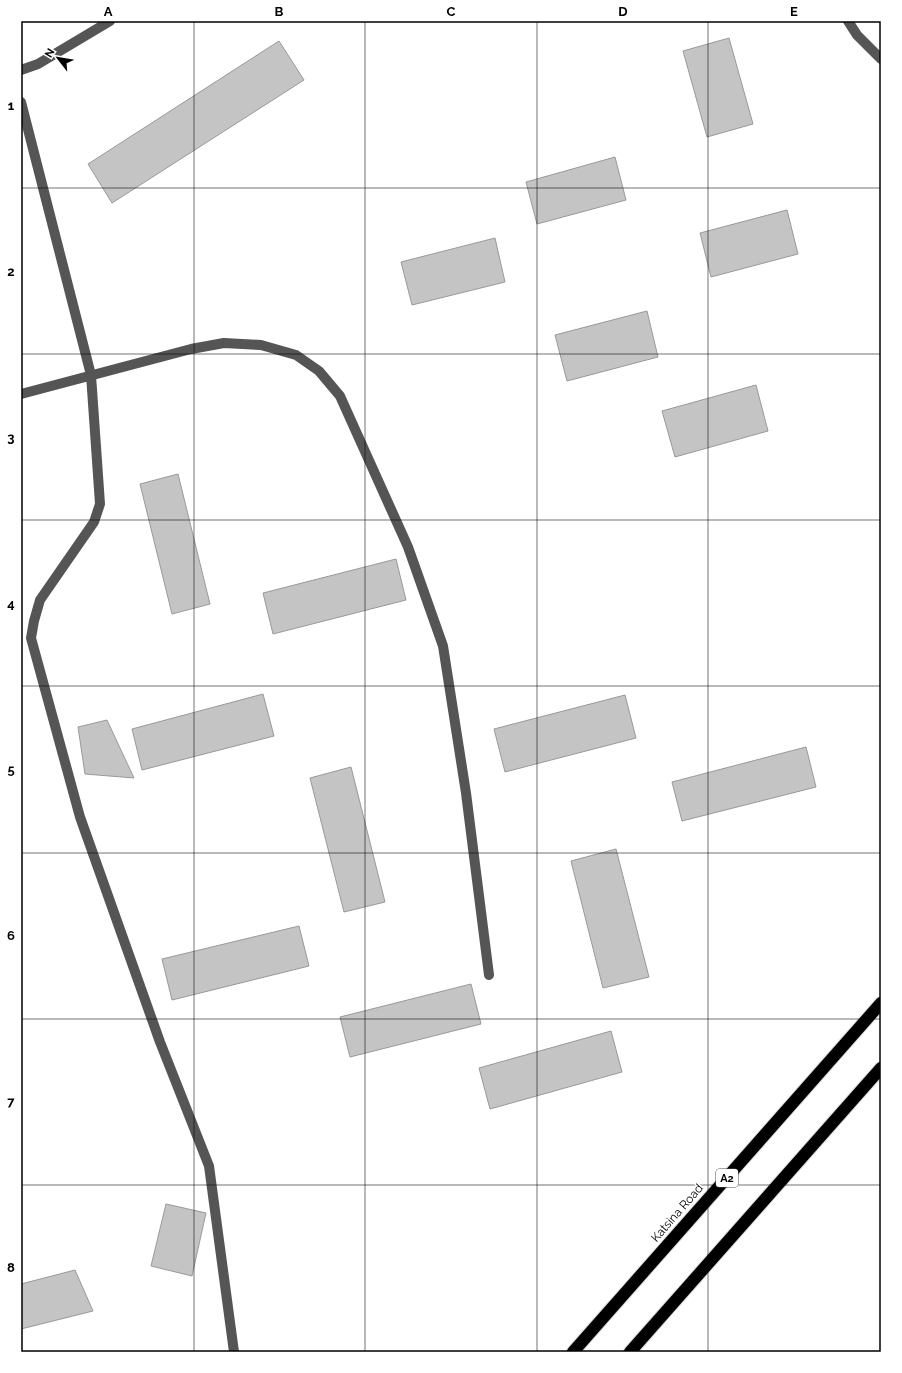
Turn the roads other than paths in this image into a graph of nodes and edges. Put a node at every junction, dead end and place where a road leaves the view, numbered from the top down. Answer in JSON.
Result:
{"nodes":[{"id":1,"x":110,"y":21,"type":"edge"},
{"id":2,"x":848,"y":21,"type":"edge"},
{"id":3,"x":881,"y":59,"type":"edge"},
{"id":4,"x":21,"y":70,"type":"edge"},
{"id":5,"x":21,"y":102,"type":"edge"},
{"id":6,"x":91,"y":375,"type":"junction"},
{"id":7,"x":21,"y":394,"type":"edge"},
{"id":8,"x":489,"y":975,"type":"dead end"},
{"id":9,"x":881,"y":1003,"type":"edge"},
{"id":10,"x":881,"y":1068,"type":"edge"},
{"id":11,"x":234,"y":1352,"type":"edge"},
{"id":12,"x":573,"y":1352,"type":"edge"},
{"id":13,"x":630,"y":1352,"type":"edge"}],
"edges":[{"from":1,"to":4,"type":"street"},
{"from":2,"to":3,"type":"street"},
{"from":5,"to":6,"type":"street"},
{"from":6,"to":7,"type":"street"},
{"from":6,"to":8,"type":"street"},
{"from":6,"to":11,"type":"street"},
{"from":9,"to":12,"type":"highway","name":"Katsina Road","number":"A2"},
{"from":10,"to":13,"type":"highway"}]}
